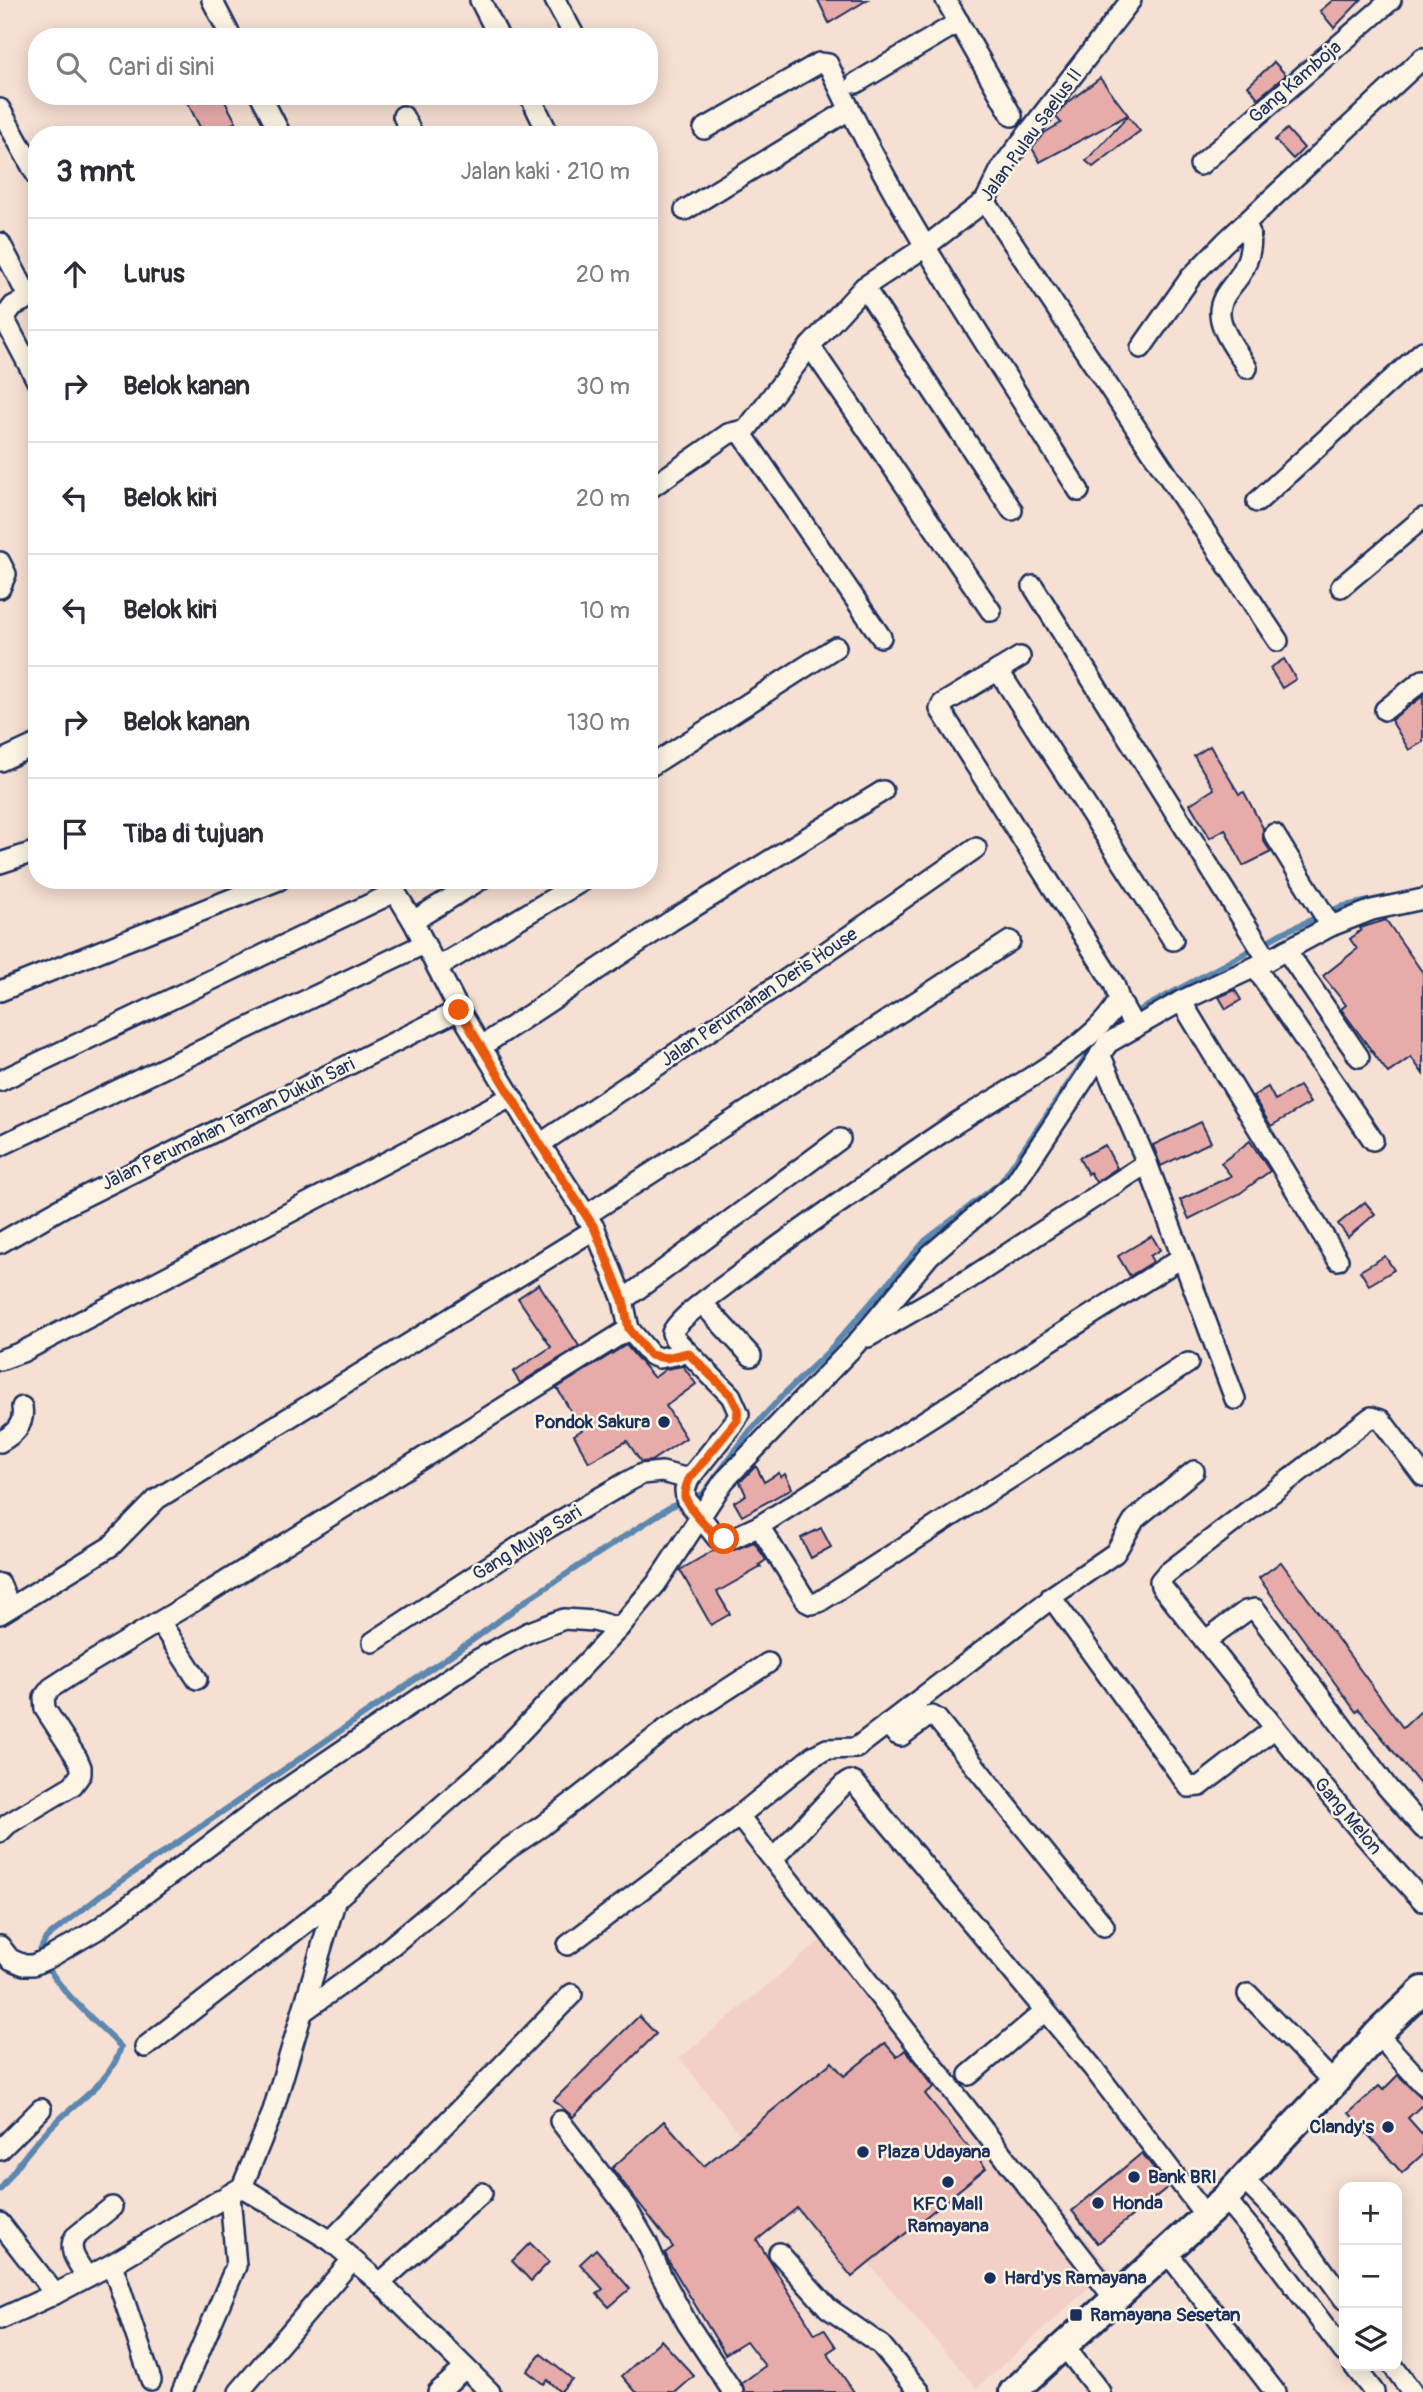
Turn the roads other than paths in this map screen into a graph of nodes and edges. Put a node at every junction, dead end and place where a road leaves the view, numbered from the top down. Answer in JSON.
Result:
{"nodes":[{"id":1,"x":212,"y":0,"type":"edge"},
{"id":2,"x":480,"y":0,"type":"edge"},
{"id":3,"x":555,"y":0,"type":"edge"},
{"id":4,"x":946,"y":0,"type":"edge"},
{"id":5,"x":1131,"y":0,"type":"edge"},
{"id":6,"x":1391,"y":0,"type":"edge"},
{"id":7,"x":958,"y":22,"type":"junction"},
{"id":8,"x":226,"y":28,"type":"edge"},
{"id":9,"x":494,"y":28,"type":"edge"},
{"id":10,"x":570,"y":28,"type":"edge"},
{"id":11,"x":1423,"y":58,"type":"edge"},
{"id":12,"x":856,"y":83,"type":"dead end"},
{"id":13,"x":266,"y":105,"type":"edge"},
{"id":14,"x":534,"y":105,"type":"edge"},
{"id":15,"x":0,"y":109,"type":"edge"},
{"id":16,"x":849,"y":110,"type":"junction"},
{"id":17,"x":1012,"y":116,"type":"dead end"},
{"id":18,"x":403,"y":117,"type":"dead end"},
{"id":19,"x":276,"y":126,"type":"edge"},
{"id":20,"x":408,"y":126,"type":"edge"},
{"id":21,"x":545,"y":126,"type":"edge"},
{"id":22,"x":704,"y":129,"type":"dead end"},
{"id":23,"x":28,"y":160,"type":"edge"},
{"id":24,"x":1200,"y":165,"type":"dead end"},
{"id":25,"x":985,"y":201,"type":"junction"},
{"id":26,"x":685,"y":210,"type":"dead end"},
{"id":27,"x":1245,"y":224,"type":"junction"},
{"id":28,"x":0,"y":243,"type":"edge"},
{"id":29,"x":925,"y":247,"type":"junction"},
{"id":30,"x":864,"y":287,"type":"junction"},
{"id":31,"x":28,"y":288,"type":"edge"},
{"id":32,"x":28,"y":299,"type":"edge"},
{"id":33,"x":810,"y":346,"type":"junction"},
{"id":34,"x":1141,"y":348,"type":"dead end"},
{"id":35,"x":1423,"y":351,"type":"edge"},
{"id":36,"x":28,"y":363,"type":"edge"},
{"id":37,"x":1247,"y":368,"type":"dead end"},
{"id":38,"x":743,"y":434,"type":"junction"},
{"id":39,"x":658,"y":483,"type":"edge"},
{"id":40,"x":1079,"y":491,"type":"dead end"},
{"id":41,"x":1257,"y":502,"type":"dead end"},
{"id":42,"x":1012,"y":510,"type":"dead end"},
{"id":43,"x":1423,"y":518,"type":"edge"},
{"id":44,"x":0,"y":562,"type":"edge"},
{"id":45,"x":1033,"y":586,"type":"dead end"},
{"id":46,"x":0,"y":587,"type":"edge"},
{"id":47,"x":1341,"y":587,"type":"dead end"},
{"id":48,"x":990,"y":611,"type":"dead end"},
{"id":49,"x":881,"y":637,"type":"dead end"},
{"id":50,"x":1278,"y":640,"type":"dead end"},
{"id":51,"x":836,"y":647,"type":"dead end"},
{"id":52,"x":1020,"y":657,"type":"dead end"},
{"id":53,"x":998,"y":670,"type":"junction"},
{"id":54,"x":1423,"y":680,"type":"edge"},
{"id":55,"x":1385,"y":710,"type":"dead end"},
{"id":56,"x":28,"y":748,"type":"edge"},
{"id":57,"x":0,"y":761,"type":"edge"},
{"id":58,"x":658,"y":761,"type":"edge"},
{"id":59,"x":883,"y":791,"type":"dead end"},
{"id":60,"x":1274,"y":834,"type":"dead end"},
{"id":61,"x":976,"y":848,"type":"dead end"},
{"id":62,"x":28,"y":853,"type":"edge"},
{"id":63,"x":0,"y":863,"type":"edge"},
{"id":64,"x":255,"y":889,"type":"edge"},
{"id":65,"x":385,"y":889,"type":"edge"},
{"id":66,"x":393,"y":889,"type":"edge"},
{"id":67,"x":465,"y":889,"type":"edge"},
{"id":68,"x":569,"y":889,"type":"edge"},
{"id":69,"x":1423,"y":900,"type":"edge"},
{"id":70,"x":1326,"y":919,"type":"junction"},
{"id":71,"x":413,"y":921,"type":"junction"},
{"id":72,"x":1173,"y":940,"type":"dead end"},
{"id":73,"x":1010,"y":941,"type":"dead end"},
{"id":74,"x":424,"y":944,"type":"junction"},
{"id":75,"x":1286,"y":950,"type":"junction"},
{"id":76,"x":1261,"y":955,"type":"junction"},
{"id":77,"x":438,"y":967,"type":"junction"},
{"id":78,"x":0,"y":990,"type":"edge"},
{"id":79,"x":1181,"y":1001,"type":"junction"},
{"id":80,"x":1121,"y":1002,"type":"junction"},
{"id":81,"x":459,"y":1010,"type":"junction"},
{"id":82,"x":1135,"y":1026,"type":"junction"},
{"id":83,"x":482,"y":1046,"type":"junction"},
{"id":84,"x":1100,"y":1054,"type":"junction"},
{"id":85,"x":1359,"y":1057,"type":"dead end"},
{"id":86,"x":0,"y":1081,"type":"edge"},
{"id":87,"x":512,"y":1097,"type":"junction"},
{"id":88,"x":840,"y":1139,"type":"dead end"},
{"id":89,"x":1373,"y":1140,"type":"dead end"},
{"id":90,"x":540,"y":1144,"type":"junction"},
{"id":91,"x":0,"y":1146,"type":"edge"},
{"id":92,"x":1147,"y":1163,"type":"junction"},
{"id":93,"x":590,"y":1223,"type":"junction"},
{"id":94,"x":0,"y":1243,"type":"edge"},
{"id":95,"x":1181,"y":1258,"type":"junction"},
{"id":96,"x":1338,"y":1261,"type":"dead end"},
{"id":97,"x":623,"y":1300,"type":"junction"},
{"id":98,"x":702,"y":1303,"type":"junction"},
{"id":99,"x":629,"y":1329,"type":"junction"},
{"id":100,"x":855,"y":1345,"type":"junction"},
{"id":101,"x":688,"y":1353,"type":"junction"},
{"id":102,"x":751,"y":1356,"type":"dead end"},
{"id":103,"x":0,"y":1360,"type":"edge"},
{"id":104,"x":1188,"y":1363,"type":"dead end"},
{"id":105,"x":1236,"y":1399,"type":"dead end"},
{"id":106,"x":22,"y":1407,"type":"dead end"},
{"id":107,"x":0,"y":1443,"type":"edge"},
{"id":108,"x":1194,"y":1471,"type":"dead end"},
{"id":109,"x":1423,"y":1476,"type":"edge"},
{"id":110,"x":689,"y":1479,"type":"junction"},
{"id":111,"x":694,"y":1510,"type":"junction"},
{"id":112,"x":759,"y":1526,"type":"junction"},
{"id":113,"x":0,"y":1584,"type":"edge"},
{"id":114,"x":1044,"y":1604,"type":"dead end"},
{"id":115,"x":5,"y":1610,"type":"edge"},
{"id":116,"x":160,"y":1622,"type":"junction"},
{"id":117,"x":619,"y":1628,"type":"junction"},
{"id":118,"x":1205,"y":1641,"type":"junction"},
{"id":119,"x":373,"y":1642,"type":"dead end"},
{"id":120,"x":768,"y":1663,"type":"dead end"},
{"id":121,"x":197,"y":1679,"type":"dead end"},
{"id":122,"x":887,"y":1724,"type":"junction"},
{"id":123,"x":1275,"y":1728,"type":"junction"},
{"id":124,"x":739,"y":1816,"type":"junction"},
{"id":125,"x":3,"y":1823,"type":"edge"},
{"id":126,"x":1423,"y":1828,"type":"edge"},
{"id":127,"x":774,"y":1859,"type":"junction"},
{"id":128,"x":336,"y":1899,"type":"junction"},
{"id":129,"x":1423,"y":1901,"type":"edge"},
{"id":130,"x":1104,"y":1926,"type":"dead end"},
{"id":131,"x":568,"y":1945,"type":"dead end"},
{"id":132,"x":5,"y":1953,"type":"edge"},
{"id":133,"x":1423,"y":1990,"type":"edge"},
{"id":134,"x":572,"y":1994,"type":"dead end"},
{"id":135,"x":1248,"y":1994,"type":"dead end"},
{"id":136,"x":304,"y":2011,"type":"junction"},
{"id":137,"x":1045,"y":2011,"type":"junction"},
{"id":138,"x":1377,"y":2034,"type":"junction"},
{"id":139,"x":145,"y":2047,"type":"dead end"},
{"id":140,"x":969,"y":2075,"type":"dead end"},
{"id":141,"x":1334,"y":2083,"type":"junction"},
{"id":142,"x":1423,"y":2084,"type":"edge"},
{"id":143,"x":41,"y":2109,"type":"dead end"},
{"id":144,"x":560,"y":2121,"type":"dead end"},
{"id":145,"x":0,"y":2150,"type":"edge"},
{"id":146,"x":1243,"y":2179,"type":"junction"},
{"id":147,"x":236,"y":2191,"type":"junction"},
{"id":148,"x":482,"y":2193,"type":"dead end"},
{"id":149,"x":1215,"y":2206,"type":"junction"},
{"id":150,"x":112,"y":2207,"type":"dead end"},
{"id":151,"x":0,"y":2223,"type":"edge"},
{"id":152,"x":331,"y":2241,"type":"junction"},
{"id":153,"x":1166,"y":2251,"type":"junction"},
{"id":154,"x":779,"y":2253,"type":"dead end"},
{"id":155,"x":352,"y":2260,"type":"junction"},
{"id":156,"x":111,"y":2264,"type":"junction"},
{"id":157,"x":88,"y":2277,"type":"junction"},
{"id":158,"x":380,"y":2283,"type":"junction"},
{"id":159,"x":1339,"y":2292,"type":"edge"},
{"id":160,"x":55,"y":2294,"type":"junction"},
{"id":161,"x":1114,"y":2298,"type":"junction"},
{"id":162,"x":0,"y":2319,"type":"edge"},
{"id":163,"x":1339,"y":2345,"type":"edge"},
{"id":164,"x":1065,"y":2346,"type":"junction"},
{"id":165,"x":465,"y":2368,"type":"junction"},
{"id":166,"x":1358,"y":2371,"type":"edge"},
{"id":167,"x":1397,"y":2371,"type":"edge"},
{"id":168,"x":151,"y":2380,"type":"dead end"},
{"id":169,"x":182,"y":2392,"type":"edge"},
{"id":170,"x":239,"y":2392,"type":"edge"},
{"id":171,"x":438,"y":2392,"type":"edge"},
{"id":172,"x":490,"y":2392,"type":"edge"},
{"id":173,"x":733,"y":2392,"type":"edge"},
{"id":174,"x":920,"y":2392,"type":"edge"},
{"id":175,"x":1013,"y":2392,"type":"edge"},
{"id":176,"x":1100,"y":2392,"type":"edge"},
{"id":177,"x":1275,"y":2392,"type":"edge"},
{"id":178,"x":1374,"y":2392,"type":"edge"},
{"id":179,"x":1412,"y":2392,"type":"edge"}],
"edges":[{"from":1,"to":8,"type":"street"},
{"from":2,"to":9,"type":"street"},
{"from":3,"to":10,"type":"street"},
{"from":4,"to":7,"type":"street"},
{"from":5,"to":25,"type":"street","name":"Jalan Pulau Saelus II"},
{"from":6,"to":24,"type":"street","name":"Gang Kamboja"},
{"from":7,"to":12,"type":"street"},
{"from":7,"to":17,"type":"street"},
{"from":11,"to":27,"type":"street"},
{"from":13,"to":19,"type":"street"},
{"from":14,"to":21,"type":"street"},
{"from":15,"to":23,"type":"street"},
{"from":16,"to":22,"type":"street"},
{"from":16,"to":26,"type":"street"},
{"from":16,"to":29,"type":"street"},
{"from":18,"to":20,"type":"street"},
{"from":25,"to":29,"type":"street","name":"Jalan Pulau Saelus II"},
{"from":25,"to":50,"type":"street"},
{"from":27,"to":34,"type":"street"},
{"from":27,"to":37,"type":"street"},
{"from":28,"to":31,"type":"street"},
{"from":29,"to":30,"type":"street","name":"Jalan Pulau Saelus II"},
{"from":29,"to":40,"type":"street"},
{"from":30,"to":33,"type":"street","name":"Jalan Pulau Saelus II"},
{"from":30,"to":42,"type":"street"},
{"from":32,"to":36,"type":"street"},
{"from":33,"to":38,"type":"street","name":"Jalan Pulau Saelus II"},
{"from":33,"to":48,"type":"street"},
{"from":35,"to":41,"type":"street"},
{"from":38,"to":39,"type":"street"},
{"from":38,"to":49,"type":"street"},
{"from":43,"to":47,"type":"street"},
{"from":44,"to":46,"type":"street"},
{"from":45,"to":76,"type":"street"},
{"from":51,"to":58,"type":"street"},
{"from":52,"to":53,"type":"street"},
{"from":53,"to":72,"type":"street"},
{"from":53,"to":80,"type":"street"},
{"from":54,"to":55,"type":"street"},
{"from":56,"to":57,"type":"street"},
{"from":59,"to":83,"type":"street"},
{"from":60,"to":70,"type":"street"},
{"from":61,"to":90,"type":"street","name":"Jalan Perumahan Deris House"},
{"from":62,"to":63,"type":"street"},
{"from":64,"to":78,"type":"street"},
{"from":65,"to":86,"type":"street"},
{"from":66,"to":71,"type":"street"},
{"from":67,"to":71,"type":"street"},
{"from":68,"to":77,"type":"street"},
{"from":69,"to":70,"type":"street"},
{"from":70,"to":75,"type":"street"},
{"from":71,"to":74,"type":"street"},
{"from":73,"to":93,"type":"street"},
{"from":74,"to":77,"type":"street"},
{"from":74,"to":91,"type":"street"},
{"from":75,"to":76,"type":"street"},
{"from":75,"to":85,"type":"street"},
{"from":76,"to":79,"type":"street"},
{"from":76,"to":89,"type":"street"},
{"from":77,"to":81,"type":"street"},
{"from":79,"to":82,"type":"street"},
{"from":79,"to":96,"type":"street"},
{"from":80,"to":82,"type":"street"},
{"from":80,"to":98,"type":"street"},
{"from":81,"to":83,"type":"street"},
{"from":81,"to":94,"type":"street","name":"Jalan Perumahan Taman Dukuh Sari"},
{"from":82,"to":84,"type":"street"},
{"from":83,"to":87,"type":"street"},
{"from":84,"to":92,"type":"street"},
{"from":84,"to":100,"type":"street"},
{"from":87,"to":90,"type":"street"},
{"from":87,"to":103,"type":"street"},
{"from":88,"to":97,"type":"street"},
{"from":90,"to":93,"type":"street"},
{"from":92,"to":95,"type":"street"},
{"from":92,"to":100,"type":"street"},
{"from":93,"to":97,"type":"street"},
{"from":93,"to":115,"type":"street"},
{"from":95,"to":105,"type":"street"},
{"from":95,"to":112,"type":"street"},
{"from":97,"to":99,"type":"street"},
{"from":98,"to":101,"type":"street"},
{"from":98,"to":102,"type":"street"},
{"from":99,"to":101,"type":"street"},
{"from":99,"to":116,"type":"street"},
{"from":100,"to":111,"type":"street"},
{"from":101,"to":110,"type":"street"},
{"from":104,"to":112,"type":"street"},
{"from":106,"to":107,"type":"street"},
{"from":108,"to":123,"type":"street"},
{"from":109,"to":118,"type":"street","name":"Gang Melon"},
{"from":110,"to":111,"type":"street"},
{"from":110,"to":119,"type":"street","name":"Gang Mulya Sari"},
{"from":111,"to":112,"type":"street"},
{"from":111,"to":117,"type":"street"},
{"from":113,"to":115,"type":"street"},
{"from":114,"to":122,"type":"street"},
{"from":116,"to":121,"type":"street"},
{"from":116,"to":125,"type":"street"},
{"from":117,"to":128,"type":"street"},
{"from":117,"to":132,"type":"street"},
{"from":118,"to":123,"type":"street","name":"Gang Melon"},
{"from":118,"to":126,"type":"street"},
{"from":120,"to":136,"type":"street"},
{"from":122,"to":124,"type":"street"},
{"from":122,"to":130,"type":"street"},
{"from":123,"to":129,"type":"street","name":"Gang Melon"},
{"from":124,"to":127,"type":"street"},
{"from":124,"to":131,"type":"street"},
{"from":127,"to":137,"type":"street"},
{"from":127,"to":161,"type":"street"},
{"from":128,"to":136,"type":"street"},
{"from":128,"to":139,"type":"street"},
{"from":133,"to":138,"type":"main road"},
{"from":134,"to":152,"type":"street"},
{"from":135,"to":141,"type":"street"},
{"from":136,"to":147,"type":"street"},
{"from":137,"to":140,"type":"street"},
{"from":137,"to":149,"type":"street"},
{"from":138,"to":141,"type":"main road"},
{"from":138,"to":142,"type":"street"},
{"from":141,"to":146,"type":"main road"},
{"from":143,"to":145,"type":"street"},
{"from":144,"to":173,"type":"street"},
{"from":146,"to":149,"type":"main road"},
{"from":146,"to":159,"type":"street"},
{"from":147,"to":152,"type":"street"},
{"from":147,"to":156,"type":"street"},
{"from":147,"to":169,"type":"street"},
{"from":148,"to":158,"type":"street"},
{"from":149,"to":153,"type":"main road"},
{"from":149,"to":163,"type":"street"},
{"from":150,"to":157,"type":"street"},
{"from":151,"to":160,"type":"street"},
{"from":152,"to":155,"type":"street"},
{"from":153,"to":161,"type":"main road"},
{"from":153,"to":177,"type":"street"},
{"from":154,"to":174,"type":"street"},
{"from":155,"to":158,"type":"street"},
{"from":155,"to":170,"type":"street"},
{"from":156,"to":157,"type":"street"},
{"from":156,"to":168,"type":"street"},
{"from":157,"to":160,"type":"street"},
{"from":158,"to":165,"type":"street"},
{"from":160,"to":162,"type":"street"},
{"from":161,"to":164,"type":"main road"},
{"from":164,"to":175,"type":"main road"},
{"from":164,"to":176,"type":"street"},
{"from":165,"to":171,"type":"street"},
{"from":165,"to":172,"type":"street"},
{"from":166,"to":178,"type":"street"},
{"from":167,"to":179,"type":"street"}]}
